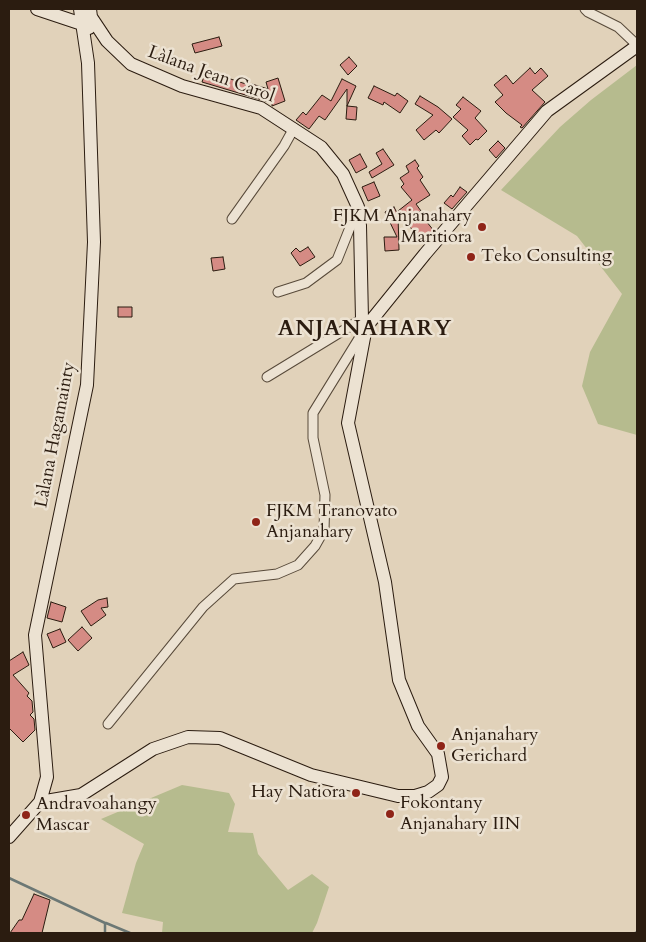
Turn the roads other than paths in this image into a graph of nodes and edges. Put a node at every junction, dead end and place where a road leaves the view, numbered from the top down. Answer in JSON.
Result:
{"nodes":[{"id":1,"x":585,"y":9,"type":"edge"},
{"id":2,"x":41,"y":10,"type":"edge"},
{"id":3,"x":82,"y":12,"type":"edge"},
{"id":4,"x":86,"y":41,"type":"junction"},
{"id":5,"x":637,"y":45,"type":"edge"},
{"id":6,"x":117,"y":52,"type":"junction"},
{"id":7,"x":88,"y":63,"type":"junction"},
{"id":8,"x":294,"y":128,"type":"junction"},
{"id":9,"x":358,"y":207,"type":"junction"},
{"id":10,"x":232,"y":219,"type":"dead end"},
{"id":11,"x":278,"y":292,"type":"dead end"},
{"id":12,"x":364,"y":323,"type":"junction"},
{"id":13,"x":267,"y":377,"type":"dead end"},
{"id":14,"x":108,"y":724,"type":"dead end"},
{"id":15,"x":40,"y":802,"type":"junction"},
{"id":16,"x":9,"y":837,"type":"edge"}],
"edges":[{"from":1,"to":5,"type":"street"},
{"from":2,"to":3,"type":"main road"},
{"from":2,"to":4,"type":"main road"},
{"from":3,"to":4,"type":"main road","name":"Làlana Hagamainty"},
{"from":3,"to":6,"type":"main road","name":"Làlana Jean Carol"},
{"from":4,"to":7,"type":"main road","name":"Làlana Hagamainty"},
{"from":5,"to":12,"type":"main road"},
{"from":6,"to":7,"type":"main road"},
{"from":6,"to":8,"type":"main road","name":"Làlana Jean Carol"},
{"from":7,"to":15,"type":"main road","name":"Làlana Hagamainty"},
{"from":8,"to":9,"type":"main road","name":"Làlana Jean Carol"},
{"from":8,"to":10,"type":"street"},
{"from":9,"to":11,"type":"street"},
{"from":9,"to":12,"type":"main road","name":"Làlana Jean Carol"},
{"from":12,"to":13,"type":"street"},
{"from":12,"to":14,"type":"street"},
{"from":12,"to":15,"type":"main road","name":"Làlana Jean Carol"},
{"from":15,"to":16,"type":"main road"}]}
